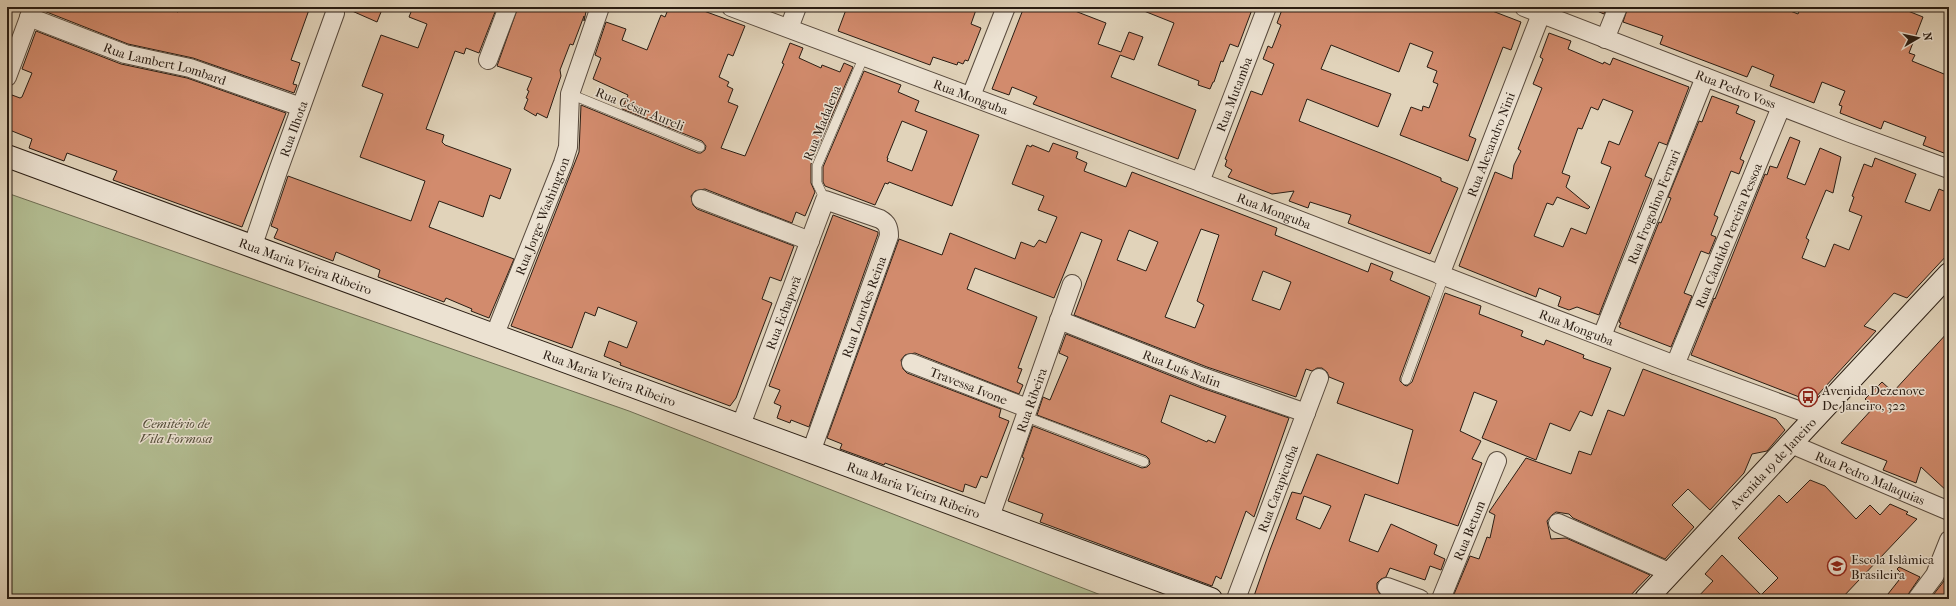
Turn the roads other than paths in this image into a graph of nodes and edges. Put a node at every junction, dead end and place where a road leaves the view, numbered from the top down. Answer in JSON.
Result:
{"nodes":[{"id":1,"x":508,"y":7,"type":"edge"},
{"id":2,"x":600,"y":7,"type":"edge"},
{"id":3,"x":731,"y":7,"type":"edge"},
{"id":4,"x":797,"y":7,"type":"edge"},
{"id":5,"x":1006,"y":7,"type":"edge"},
{"id":6,"x":1267,"y":7,"type":"edge"},
{"id":7,"x":1524,"y":7,"type":"edge"},
{"id":8,"x":1618,"y":7,"type":"edge"},
{"id":9,"x":31,"y":12,"type":"edge"},
{"id":10,"x":335,"y":13,"type":"dead end"},
{"id":11,"x":1541,"y":14,"type":"junction"},
{"id":12,"x":789,"y":28,"type":"junction"},
{"id":13,"x":1605,"y":39,"type":"junction"},
{"id":14,"x":12,"y":50,"type":"edge"},
{"id":15,"x":864,"y":56,"type":"junction"},
{"id":16,"x":488,"y":60,"type":"dead end"},
{"id":17,"x":7,"y":77,"type":"edge"},
{"id":18,"x":1705,"y":77,"type":"junction"},
{"id":19,"x":570,"y":94,"type":"junction"},
{"id":20,"x":971,"y":96,"type":"junction"},
{"id":21,"x":301,"y":107,"type":"junction"},
{"id":22,"x":1781,"y":107,"type":"junction"},
{"id":23,"x":700,"y":147,"type":"dead end"},
{"id":24,"x":7,"y":156,"type":"edge"},
{"id":25,"x":1949,"y":169,"type":"edge"},
{"id":26,"x":1200,"y":182,"type":"junction"},
{"id":27,"x":701,"y":199,"type":"dead end"},
{"id":28,"x":825,"y":200,"type":"junction"},
{"id":29,"x":810,"y":242,"type":"junction"},
{"id":30,"x":253,"y":245,"type":"junction"},
{"id":31,"x":1949,"y":274,"type":"edge"},
{"id":32,"x":1442,"y":275,"type":"junction"},
{"id":33,"x":1072,"y":284,"type":"dead end"},
{"id":34,"x":1059,"y":320,"type":"junction"},
{"id":35,"x":495,"y":334,"type":"junction"},
{"id":36,"x":1602,"y":336,"type":"junction"},
{"id":37,"x":911,"y":363,"type":"dead end"},
{"id":38,"x":1675,"y":365,"type":"junction"},
{"id":39,"x":1319,"y":378,"type":"dead end"},
{"id":40,"x":1406,"y":380,"type":"dead end"},
{"id":41,"x":1026,"y":412,"type":"junction"},
{"id":42,"x":1306,"y":413,"type":"junction"},
{"id":43,"x":1817,"y":417,"type":"junction"},
{"id":44,"x":740,"y":425,"type":"junction"},
{"id":45,"x":1791,"y":444,"type":"junction"},
{"id":46,"x":811,"y":452,"type":"junction"},
{"id":47,"x":1497,"y":461,"type":"dead end"},
{"id":48,"x":1144,"y":462,"type":"dead end"},
{"id":49,"x":1949,"y":511,"type":"edge"},
{"id":50,"x":990,"y":517,"type":"junction"},
{"id":51,"x":1558,"y":523,"type":"dead end"},
{"id":52,"x":1949,"y":540,"type":"edge"},
{"id":53,"x":1671,"y":573,"type":"junction"},
{"id":54,"x":1387,"y":587,"type":"dead end"},
{"id":55,"x":1211,"y":599,"type":"edge"},
{"id":56,"x":1236,"y":599,"type":"edge"},
{"id":57,"x":1420,"y":599,"type":"edge"},
{"id":58,"x":1441,"y":599,"type":"edge"},
{"id":59,"x":1646,"y":599,"type":"edge"},
{"id":60,"x":1917,"y":599,"type":"edge"}],
"edges":[{"from":1,"to":16,"type":"street"},
{"from":2,"to":19,"type":"street","name":"Rua Jorge Washington"},
{"from":3,"to":12,"type":"street","name":"Rua Monguba"},
{"from":4,"to":12,"type":"street"},
{"from":5,"to":20,"type":"street"},
{"from":6,"to":26,"type":"street","name":"Rua Mutamba"},
{"from":7,"to":11,"type":"street","name":"Rua Pedro Voss"},
{"from":8,"to":13,"type":"street"},
{"from":9,"to":14,"type":"street"},
{"from":9,"to":21,"type":"street","name":"Rua Lambert Lombard"},
{"from":10,"to":21,"type":"street","name":"Rua Ilhota"},
{"from":11,"to":13,"type":"street","name":"Rua Pedro Voss"},
{"from":11,"to":32,"type":"street","name":"Rua Alexandro Nini"},
{"from":12,"to":15,"type":"street","name":"Rua Monguba"},
{"from":13,"to":18,"type":"street","name":"Rua Pedro Voss"},
{"from":14,"to":17,"type":"street"},
{"from":15,"to":20,"type":"street","name":"Rua Monguba"},
{"from":15,"to":28,"type":"lane","name":"Rua Madalena"},
{"from":18,"to":22,"type":"street","name":"Rua Pedro Voss"},
{"from":18,"to":36,"type":"street","name":"Rua Frogolino Ferrari"},
{"from":19,"to":23,"type":"lane","name":"Rua César Aureli"},
{"from":19,"to":35,"type":"street","name":"Rua Jorge Washington"},
{"from":20,"to":26,"type":"street","name":"Rua Monguba"},
{"from":21,"to":30,"type":"street","name":"Rua Ilhota"},
{"from":22,"to":25,"type":"street","name":"Rua Pedro Voss"},
{"from":22,"to":38,"type":"street","name":"Rua Cândido Pereira Pessoa"},
{"from":24,"to":30,"type":"street","name":"Rua Maria Vieira Ribeiro"},
{"from":26,"to":32,"type":"street","name":"Rua Monguba"},
{"from":27,"to":29,"type":"street"},
{"from":28,"to":29,"type":"street","name":"Rua Echaporã"},
{"from":28,"to":46,"type":"street","name":"Rua Lourdes Reina"},
{"from":29,"to":44,"type":"street","name":"Rua Echaporã"},
{"from":30,"to":35,"type":"street","name":"Rua Maria Vieira Ribeiro"},
{"from":31,"to":43,"type":"street","name":"Avenida 19 de Janeiro"},
{"from":32,"to":36,"type":"street","name":"Rua Monguba"},
{"from":32,"to":40,"type":"lane"},
{"from":33,"to":34,"type":"street","name":"Rua Ribeira"},
{"from":34,"to":41,"type":"street","name":"Rua Ribeira"},
{"from":34,"to":42,"type":"street","name":"Rua Luís Nalin"},
{"from":35,"to":44,"type":"street","name":"Rua Maria Vieira Ribeiro"},
{"from":36,"to":38,"type":"street","name":"Rua Monguba"},
{"from":37,"to":41,"type":"street","name":"Travessa Ivone"},
{"from":38,"to":43,"type":"street","name":"Rua Monguba"},
{"from":39,"to":42,"type":"street","name":"Rua Carapicuíba"},
{"from":41,"to":48,"type":"lane"},
{"from":41,"to":50,"type":"street","name":"Rua Ribeira"},
{"from":42,"to":56,"type":"street","name":"Rua Carapicuíba"},
{"from":43,"to":45,"type":"street","name":"Avenida 19 de Janeiro"},
{"from":44,"to":46,"type":"street","name":"Rua Maria Vieira Ribeiro"},
{"from":45,"to":49,"type":"street","name":"Rua Pedro Malaquias"},
{"from":45,"to":53,"type":"street","name":"Avenida 19 de Janeiro"},
{"from":46,"to":50,"type":"street","name":"Rua Maria Vieira Ribeiro"},
{"from":47,"to":58,"type":"street","name":"Rua Betum"},
{"from":50,"to":55,"type":"street","name":"Rua Maria Vieira Ribeiro"},
{"from":51,"to":53,"type":"street"},
{"from":52,"to":60,"type":"street"},
{"from":53,"to":59,"type":"street","name":"Avenida 19 de Janeiro"},
{"from":54,"to":57,"type":"street"}]}
